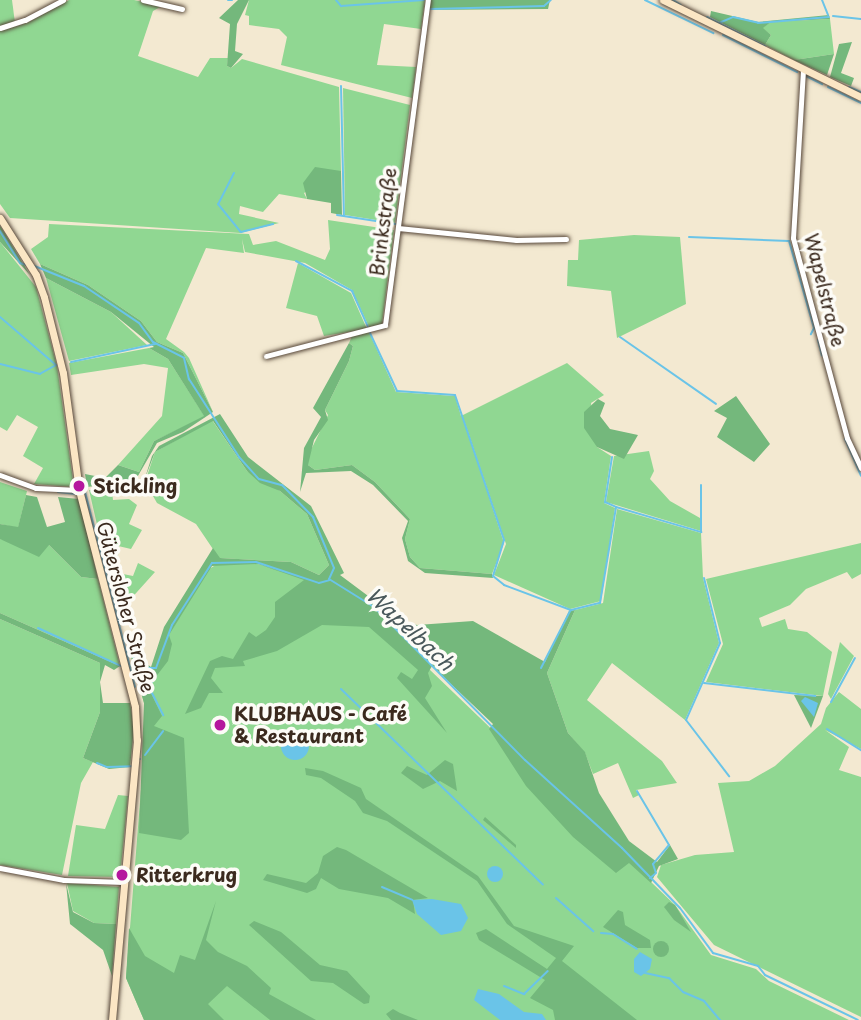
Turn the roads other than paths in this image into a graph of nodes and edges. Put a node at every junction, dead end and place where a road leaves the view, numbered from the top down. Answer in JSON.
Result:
{"nodes":[{"id":1,"x":63,"y":0,"type":"edge"},
{"id":2,"x":143,"y":0,"type":"edge"},
{"id":3,"x":428,"y":0,"type":"edge"},
{"id":4,"x":663,"y":0,"type":"edge"},
{"id":5,"x":182,"y":9,"type":"dead end"},
{"id":6,"x":0,"y":28,"type":"edge"},
{"id":7,"x":803,"y":70,"type":"junction"},
{"id":8,"x":861,"y":97,"type":"edge"},
{"id":9,"x":0,"y":218,"type":"edge"},
{"id":10,"x":398,"y":228,"type":"junction"},
{"id":11,"x":566,"y":239,"type":"dead end"},
{"id":12,"x":266,"y":356,"type":"dead end"},
{"id":13,"x":861,"y":468,"type":"edge"},
{"id":14,"x":0,"y":475,"type":"edge"},
{"id":15,"x":79,"y":490,"type":"junction"},
{"id":16,"x":0,"y":868,"type":"edge"},
{"id":17,"x":124,"y":883,"type":"junction"},
{"id":18,"x":111,"y":1020,"type":"edge"}],
"edges":[{"from":1,"to":6,"type":"street"},
{"from":2,"to":5,"type":"street"},
{"from":3,"to":10,"type":"street","name":"Brinkstraße"},
{"from":4,"to":7,"type":"main road"},
{"from":7,"to":8,"type":"main road"},
{"from":7,"to":13,"type":"street","name":"Wapelstraße"},
{"from":9,"to":15,"type":"main road","name":"Gütersloher Straße"},
{"from":10,"to":11,"type":"street"},
{"from":10,"to":12,"type":"street","name":"Brinkstraße"},
{"from":14,"to":15,"type":"street"},
{"from":15,"to":17,"type":"main road","name":"Gütersloher Straße"},
{"from":16,"to":17,"type":"street"},
{"from":17,"to":18,"type":"main road","name":"Gütersloher Straße"}]}
